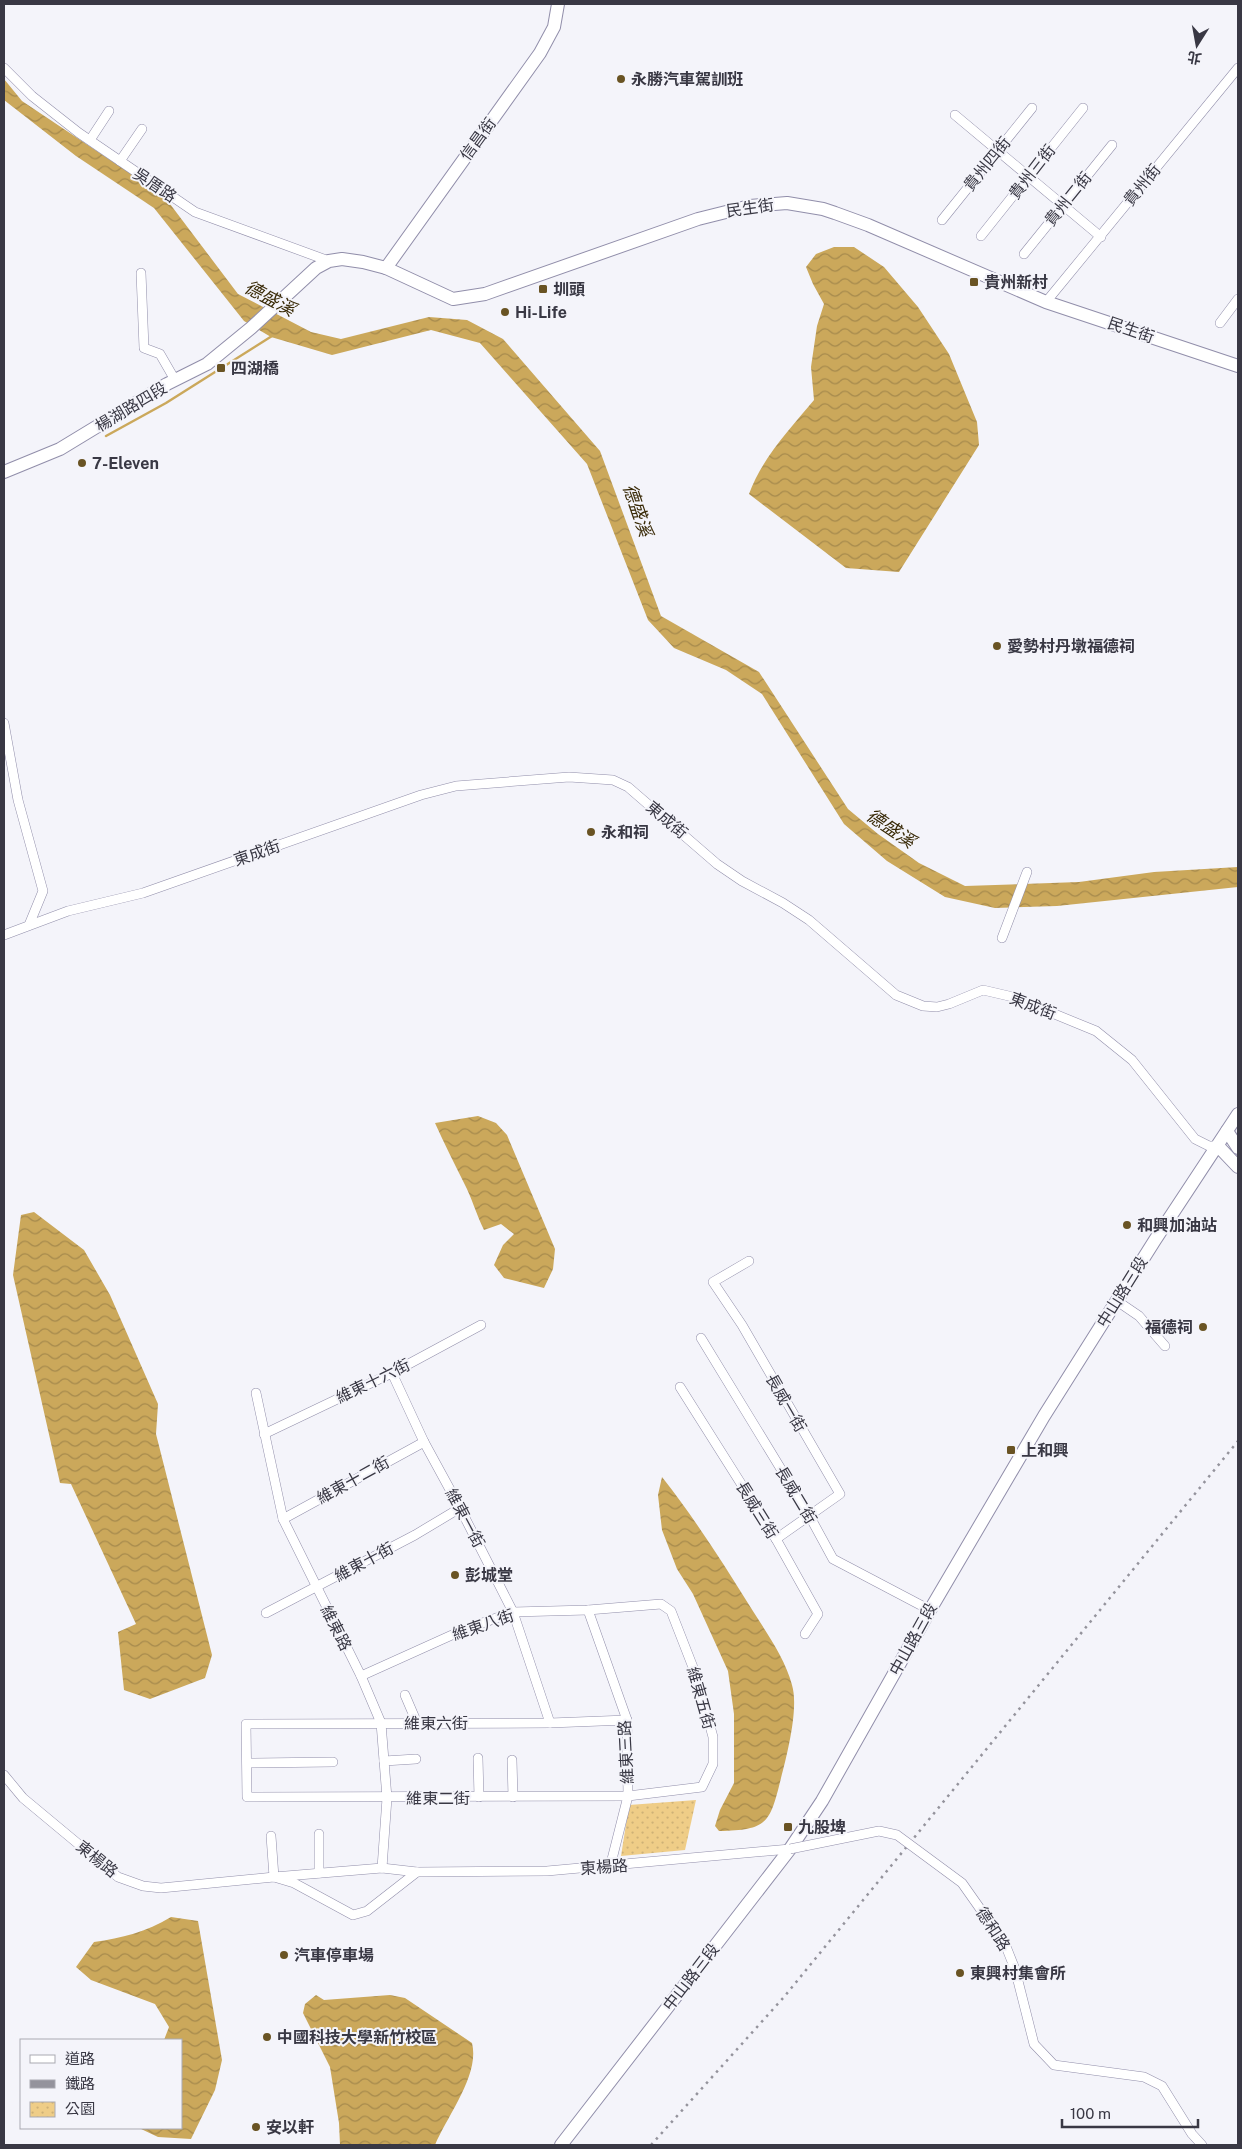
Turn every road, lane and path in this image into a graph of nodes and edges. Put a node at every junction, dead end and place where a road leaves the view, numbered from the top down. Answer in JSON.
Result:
{"nodes":[{"id":1,"x":558,"y":4,"type":"edge"},
{"id":2,"x":4,"y":68,"type":"edge"},
{"id":3,"x":1238,"y":68,"type":"edge"},
{"id":4,"x":1032,"y":108,"type":"dead end"},
{"id":5,"x":1083,"y":108,"type":"dead end"},
{"id":6,"x":109,"y":111,"type":"dead end"},
{"id":7,"x":955,"y":115,"type":"dead end"},
{"id":8,"x":142,"y":128,"type":"dead end"},
{"id":9,"x":90,"y":140,"type":"junction"},
{"id":10,"x":1112,"y":145,"type":"dead end"},
{"id":11,"x":997,"y":151,"type":"junction"},
{"id":12,"x":120,"y":161,"type":"junction"},
{"id":13,"x":1028,"y":176,"type":"junction"},
{"id":14,"x":1063,"y":206,"type":"junction"},
{"id":15,"x":942,"y":220,"type":"dead end"},
{"id":16,"x":981,"y":236,"type":"dead end"},
{"id":17,"x":1101,"y":237,"type":"junction"},
{"id":18,"x":1024,"y":254,"type":"dead end"},
{"id":19,"x":329,"y":262,"type":"junction"},
{"id":20,"x":386,"y":268,"type":"junction"},
{"id":21,"x":142,"y":273,"type":"dead end"},
{"id":22,"x":1238,"y":299,"type":"edge"},
{"id":23,"x":1046,"y":302,"type":"junction"},
{"id":24,"x":1220,"y":323,"type":"dead end"},
{"id":25,"x":1238,"y":366,"type":"edge"},
{"id":26,"x":174,"y":380,"type":"junction"},
{"id":27,"x":4,"y":472,"type":"edge"},
{"id":28,"x":4,"y":723,"type":"edge"},
{"id":29,"x":1025,"y":876,"type":"dead end"},
{"id":30,"x":29,"y":925,"type":"junction"},
{"id":31,"x":4,"y":935,"type":"edge"},
{"id":32,"x":1002,"y":938,"type":"dead end"},
{"id":33,"x":1238,"y":1114,"type":"edge"},
{"id":34,"x":1227,"y":1131,"type":"junction"},
{"id":35,"x":1218,"y":1146,"type":"junction"},
{"id":36,"x":1238,"y":1148,"type":"edge"},
{"id":37,"x":1238,"y":1167,"type":"edge"},
{"id":38,"x":749,"y":1262,"type":"dead end"},
{"id":39,"x":1117,"y":1301,"type":"junction"},
{"id":40,"x":481,"y":1325,"type":"dead end"},
{"id":41,"x":701,"y":1338,"type":"dead end"},
{"id":42,"x":1165,"y":1346,"type":"dead end"},
{"id":43,"x":392,"y":1373,"type":"junction"},
{"id":44,"x":680,"y":1387,"type":"dead end"},
{"id":45,"x":256,"y":1393,"type":"dead end"},
{"id":46,"x":264,"y":1434,"type":"junction"},
{"id":47,"x":424,"y":1442,"type":"junction"},
{"id":48,"x":460,"y":1508,"type":"junction"},
{"id":49,"x":809,"y":1515,"type":"junction"},
{"id":50,"x":283,"y":1519,"type":"junction"},
{"id":51,"x":776,"y":1539,"type":"junction"},
{"id":52,"x":316,"y":1587,"type":"junction"},
{"id":53,"x":588,"y":1610,"type":"junction"},
{"id":54,"x":930,"y":1610,"type":"junction"},
{"id":55,"x":671,"y":1611,"type":"joint"},
{"id":56,"x":513,"y":1612,"type":"junction"},
{"id":57,"x":266,"y":1613,"type":"dead end"},
{"id":58,"x":805,"y":1634,"type":"dead end"},
{"id":59,"x":361,"y":1676,"type":"junction"},
{"id":60,"x":405,"y":1695,"type":"dead end"},
{"id":61,"x":627,"y":1720,"type":"junction"},
{"id":62,"x":381,"y":1723,"type":"junction"},
{"id":63,"x":417,"y":1723,"type":"junction"},
{"id":64,"x":550,"y":1723,"type":"junction"},
{"id":65,"x":246,"y":1724,"type":"joint"},
{"id":66,"x":478,"y":1758,"type":"dead end"},
{"id":67,"x":416,"y":1759,"type":"dead end"},
{"id":68,"x":512,"y":1760,"type":"dead end"},
{"id":69,"x":384,"y":1761,"type":"junction"},
{"id":70,"x":332,"y":1762,"type":"dead end"},
{"id":71,"x":246,"y":1763,"type":"junction"},
{"id":72,"x":4,"y":1775,"type":"edge"},
{"id":73,"x":702,"y":1787,"type":"joint"},
{"id":74,"x":628,"y":1796,"type":"junction"},
{"id":75,"x":479,"y":1797,"type":"junction"},
{"id":76,"x":513,"y":1797,"type":"junction"},
{"id":77,"x":387,"y":1798,"type":"junction"},
{"id":78,"x":319,"y":1834,"type":"dead end"},
{"id":79,"x":272,"y":1836,"type":"dead end"},
{"id":80,"x":790,"y":1849,"type":"junction"},
{"id":81,"x":610,"y":1866,"type":"junction"},
{"id":82,"x":382,"y":1868,"type":"junction"},
{"id":83,"x":417,"y":1872,"type":"junction"},
{"id":84,"x":318,"y":1873,"type":"junction"},
{"id":85,"x":274,"y":1876,"type":"junction"},
{"id":86,"x":561,"y":2145,"type":"edge"},
{"id":87,"x":1202,"y":2145,"type":"edge"}],
"edges":[{"from":1,"to":20,"type":"street","name":"信昌街"},
{"from":2,"to":9,"type":"street","name":"吳厝路"},
{"from":3,"to":17,"type":"street","name":"貴州街"},
{"from":4,"to":11,"type":"street","name":"貴州四街"},
{"from":5,"to":13,"type":"street","name":"貴州三街"},
{"from":6,"to":9,"type":"street"},
{"from":7,"to":11,"type":"street"},
{"from":8,"to":12,"type":"street"},
{"from":9,"to":12,"type":"street","name":"吳厝路"},
{"from":10,"to":14,"type":"street","name":"貴州二街"},
{"from":11,"to":13,"type":"street"},
{"from":11,"to":15,"type":"street","name":"貴州四街"},
{"from":12,"to":19,"type":"street","name":"吳厝路"},
{"from":13,"to":14,"type":"street"},
{"from":13,"to":16,"type":"street","name":"貴州三街"},
{"from":14,"to":17,"type":"street"},
{"from":14,"to":18,"type":"street","name":"貴州二街"},
{"from":17,"to":23,"type":"street","name":"貴州街"},
{"from":19,"to":20,"type":"street","name":"民生街"},
{"from":19,"to":26,"type":"street","name":"楊湖路四段"},
{"from":20,"to":23,"type":"street","name":"民生街"},
{"from":21,"to":26,"type":"street"},
{"from":22,"to":24,"type":"street"},
{"from":23,"to":25,"type":"street","name":"民生街"},
{"from":26,"to":27,"type":"street","name":"楊湖路四段"},
{"from":28,"to":30,"type":"street"},
{"from":29,"to":32,"type":"street"},
{"from":30,"to":31,"type":"street","name":"東成街"},
{"from":30,"to":35,"type":"street","name":"東成街"},
{"from":33,"to":34,"type":"street","name":"中山路三段"},
{"from":34,"to":35,"type":"street","name":"中山路三段"},
{"from":34,"to":36,"type":"street"},
{"from":35,"to":37,"type":"street"},
{"from":35,"to":39,"type":"street","name":"中山路三段"},
{"from":38,"to":49,"type":"street","name":"長威一街"},
{"from":39,"to":42,"type":"street"},
{"from":39,"to":54,"type":"street","name":"中山路三段"},
{"from":40,"to":43,"type":"street","name":"維東十六街"},
{"from":41,"to":49,"type":"street","name":"長威二街"},
{"from":43,"to":46,"type":"street","name":"維東十六街"},
{"from":43,"to":47,"type":"street","name":"維東一街"},
{"from":44,"to":51,"type":"street","name":"長威三街"},
{"from":45,"to":46,"type":"street","name":"維東路"},
{"from":46,"to":50,"type":"street","name":"維東路"},
{"from":47,"to":48,"type":"street","name":"維東一街"},
{"from":47,"to":50,"type":"street","name":"維東十二街"},
{"from":48,"to":52,"type":"street","name":"維東十街"},
{"from":48,"to":56,"type":"street","name":"維東一街"},
{"from":49,"to":51,"type":"street","name":"長威一街"},
{"from":49,"to":54,"type":"street","name":"長威二街"},
{"from":50,"to":52,"type":"street","name":"維東路"},
{"from":51,"to":58,"type":"street","name":"長威三街"},
{"from":52,"to":57,"type":"street","name":"維東十街"},
{"from":52,"to":59,"type":"street","name":"維東路"},
{"from":53,"to":55,"type":"street","name":"維東八街"},
{"from":53,"to":56,"type":"street","name":"維東八街"},
{"from":53,"to":61,"type":"street","name":"維東三路"},
{"from":54,"to":80,"type":"street","name":"中山路三段"},
{"from":55,"to":73,"type":"street","name":"維東五街"},
{"from":56,"to":59,"type":"street","name":"維東八街"},
{"from":56,"to":64,"type":"street","name":"維東一街"},
{"from":59,"to":62,"type":"street","name":"維東路"},
{"from":60,"to":63,"type":"street"},
{"from":61,"to":64,"type":"street","name":"維東六街"},
{"from":61,"to":74,"type":"street","name":"維東三路"},
{"from":62,"to":63,"type":"street","name":"維東六街"},
{"from":62,"to":65,"type":"street","name":"維東六街"},
{"from":62,"to":69,"type":"street","name":"維東路"},
{"from":63,"to":64,"type":"street","name":"維東六街"},
{"from":65,"to":71,"type":"street","name":"維東二街"},
{"from":66,"to":75,"type":"street"},
{"from":67,"to":69,"type":"street"},
{"from":68,"to":76,"type":"street"},
{"from":69,"to":77,"type":"street","name":"維東路"},
{"from":70,"to":71,"type":"street"},
{"from":71,"to":77,"type":"street","name":"維東二街"},
{"from":72,"to":85,"type":"street","name":"東楊路"},
{"from":73,"to":74,"type":"street","name":"維東二街"},
{"from":74,"to":76,"type":"street","name":"維東二街"},
{"from":74,"to":81,"type":"street","name":"維東三路"},
{"from":75,"to":76,"type":"street","name":"維東二街"},
{"from":75,"to":77,"type":"street","name":"維東二街"},
{"from":77,"to":82,"type":"street","name":"維東路"},
{"from":78,"to":84,"type":"street"},
{"from":79,"to":85,"type":"street"},
{"from":80,"to":81,"type":"street","name":"東楊路"},
{"from":80,"to":86,"type":"street","name":"中山路三段"},
{"from":80,"to":87,"type":"street","name":"德和路","bridge":true},
{"from":81,"to":83,"type":"street","name":"東楊路"},
{"from":82,"to":83,"type":"street","name":"東楊路"},
{"from":82,"to":84,"type":"street","name":"東楊路"},
{"from":83,"to":85,"type":"street","name":"東楊路"},
{"from":84,"to":85,"type":"street","name":"東楊路"}]}
